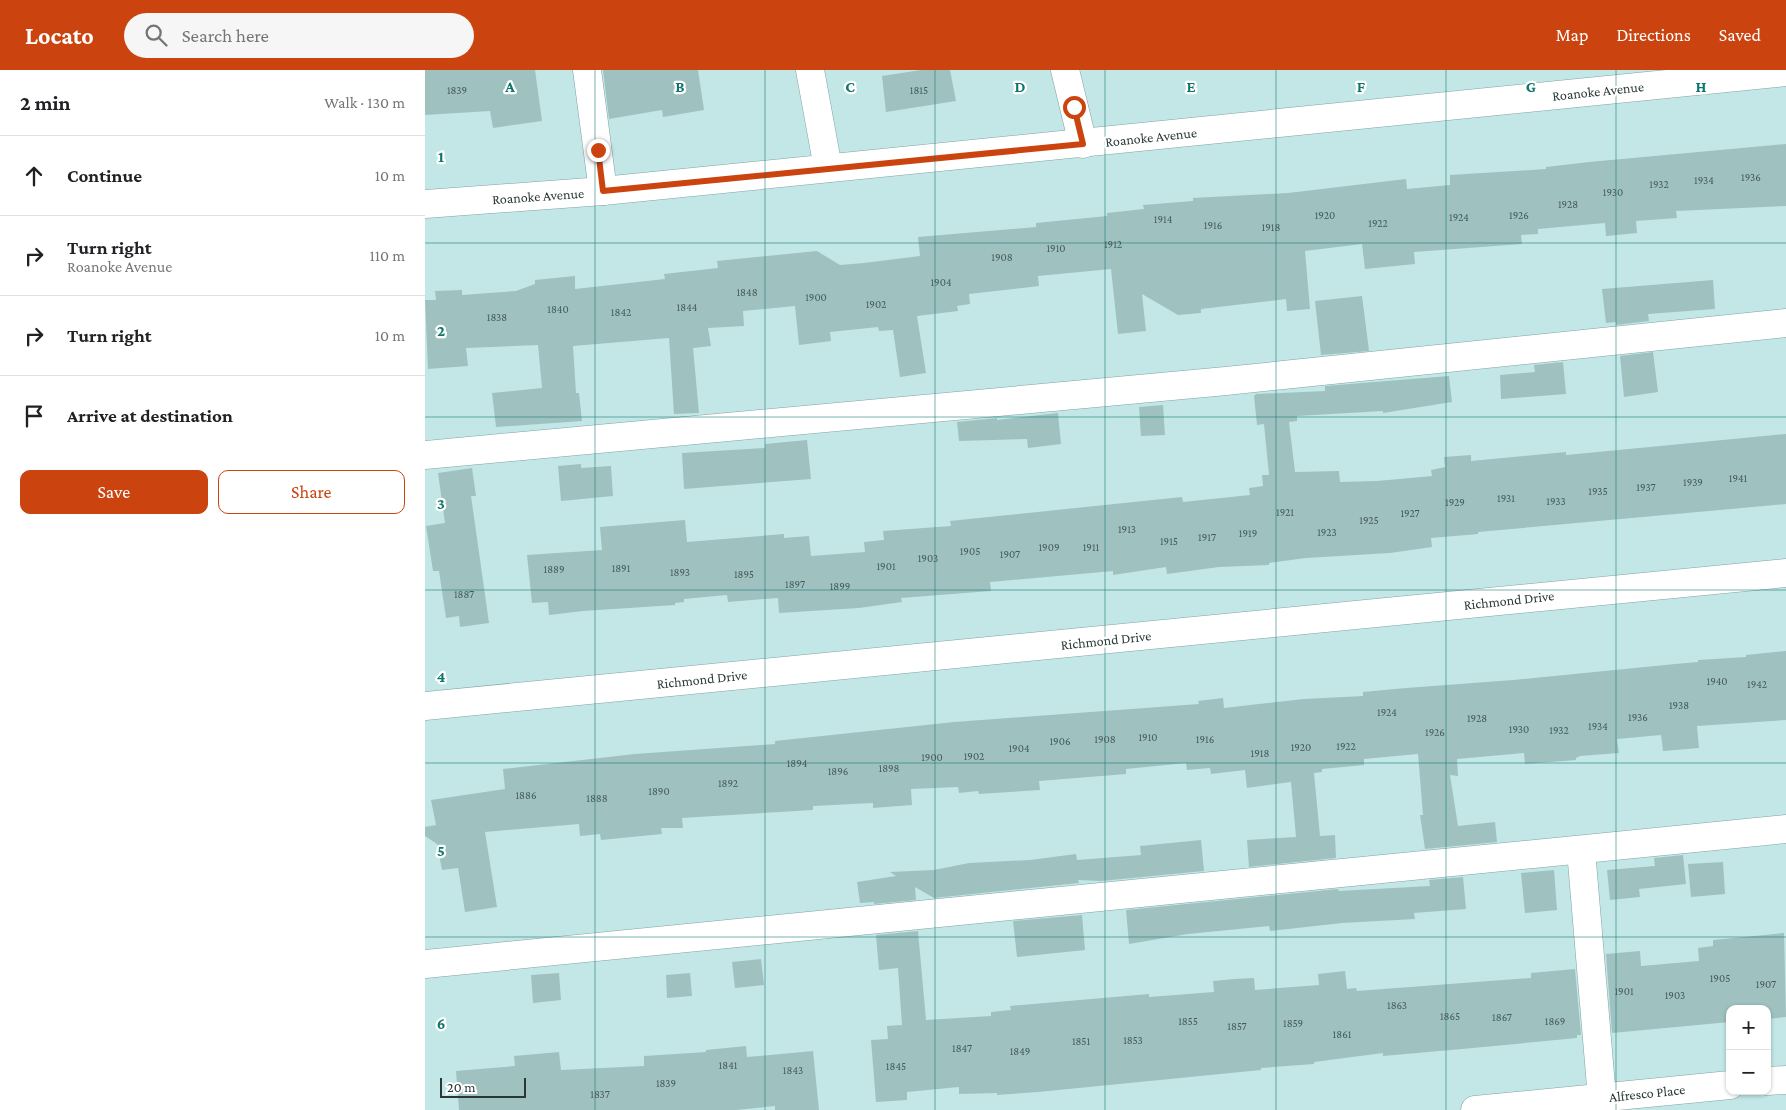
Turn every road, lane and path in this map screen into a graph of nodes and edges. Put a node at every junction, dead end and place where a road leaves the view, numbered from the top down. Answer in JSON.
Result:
{"nodes":[{"id":1,"x":587,"y":70,"type":"edge"},
{"id":2,"x":810,"y":70,"type":"edge"},
{"id":3,"x":1065,"y":70,"type":"edge"},
{"id":4,"x":1786,"y":72,"type":"edge"},
{"id":5,"x":1083,"y":144,"type":"junction"},
{"id":6,"x":828,"y":168,"type":"junction"},
{"id":7,"x":603,"y":191,"type":"junction"},
{"id":8,"x":425,"y":204,"type":"edge"},
{"id":9,"x":1786,"y":323,"type":"edge"},
{"id":10,"x":425,"y":455,"type":"edge"},
{"id":11,"x":1786,"y":573,"type":"edge"},
{"id":12,"x":425,"y":706,"type":"edge"},
{"id":13,"x":1786,"y":829,"type":"edge"},
{"id":14,"x":1581,"y":850,"type":"junction"},
{"id":15,"x":425,"y":964,"type":"edge"},
{"id":16,"x":1786,"y":1080,"type":"edge"},
{"id":17,"x":1771,"y":1081,"type":"edge"},
{"id":18,"x":1726,"y":1086,"type":"edge"},
{"id":19,"x":1603,"y":1104,"type":"edge"},
{"id":20,"x":1475,"y":1110,"type":"edge"}],
"edges":[{"from":1,"to":7,"type":"street"},
{"from":2,"to":6,"type":"street"},
{"from":3,"to":5,"type":"street"},
{"from":4,"to":5,"type":"street","name":"Roanoke Avenue"},
{"from":5,"to":6,"type":"street","name":"Roanoke Avenue"},
{"from":6,"to":7,"type":"street","name":"Roanoke Avenue"},
{"from":7,"to":8,"type":"street","name":"Roanoke Avenue"},
{"from":9,"to":10,"type":"street"},
{"from":11,"to":12,"type":"street","name":"Richmond Drive"},
{"from":13,"to":14,"type":"street"},
{"from":14,"to":15,"type":"street"},
{"from":14,"to":19,"type":"street"},
{"from":16,"to":17,"type":"street"},
{"from":18,"to":19,"type":"street","name":"Alfresco Place"},
{"from":19,"to":20,"type":"street","name":"Alfresco Place"}]}
